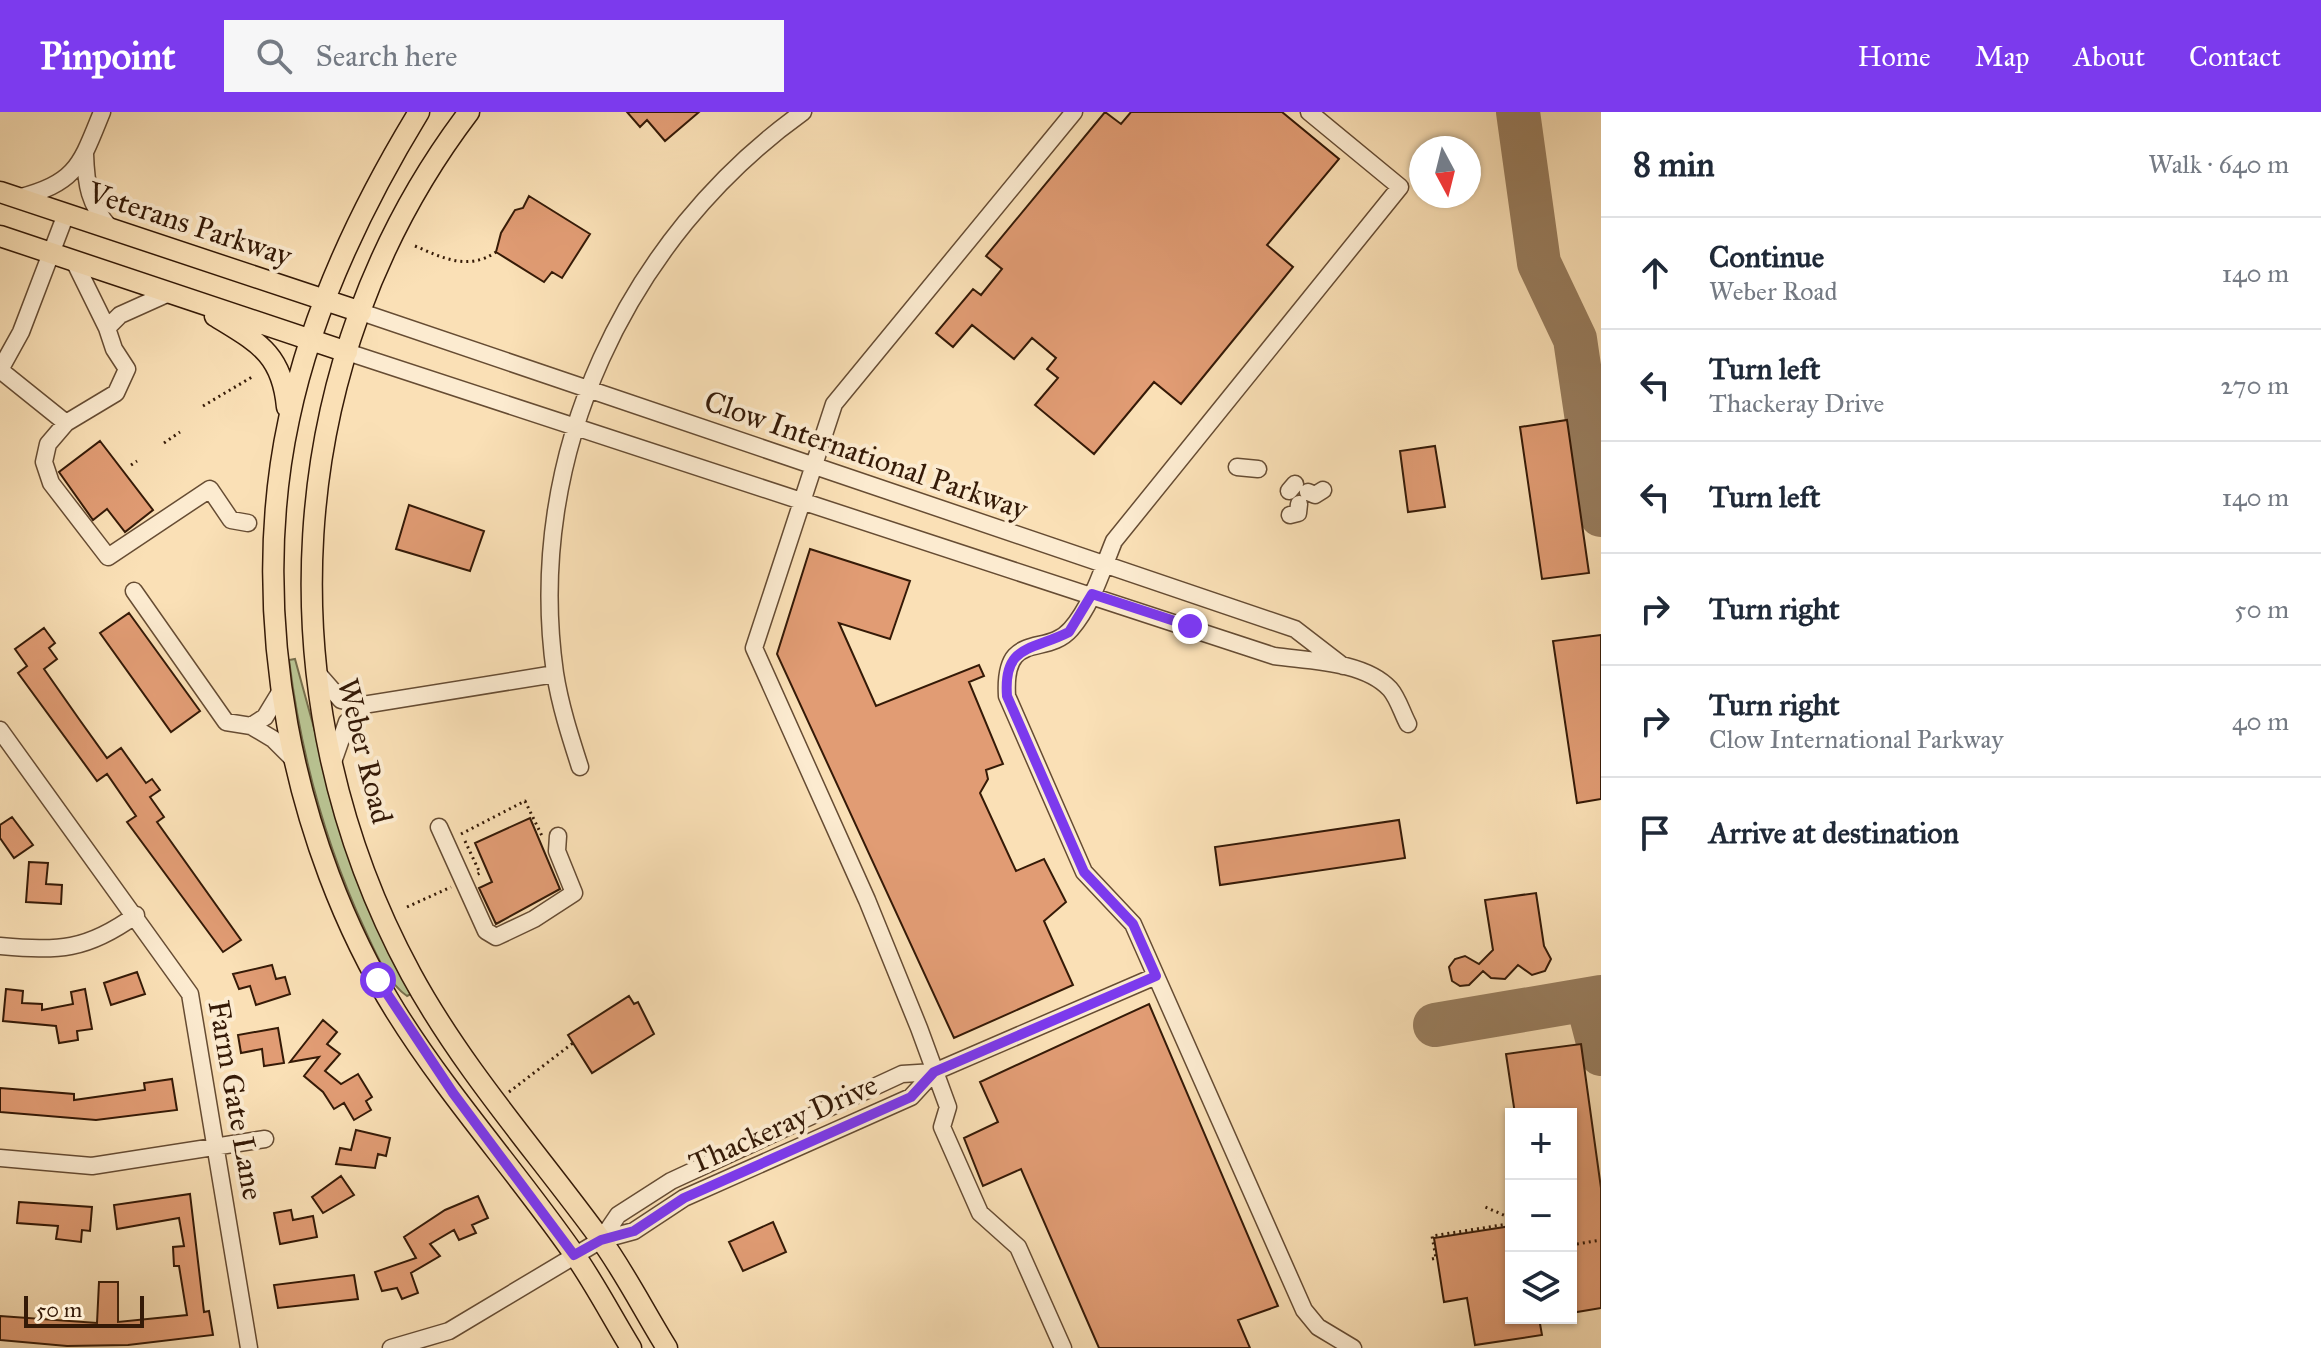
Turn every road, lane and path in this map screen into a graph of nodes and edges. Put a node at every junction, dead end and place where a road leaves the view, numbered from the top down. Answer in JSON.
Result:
{"nodes":[{"id":1,"x":102,"y":112,"type":"edge"},
{"id":2,"x":419,"y":112,"type":"edge"},
{"id":3,"x":469,"y":112,"type":"edge"},
{"id":4,"x":803,"y":112,"type":"edge"},
{"id":5,"x":1074,"y":112,"type":"edge"},
{"id":6,"x":1309,"y":112,"type":"edge"},
{"id":7,"x":85,"y":154,"type":"junction"},
{"id":8,"x":9,"y":195,"type":"edge"},
{"id":9,"x":66,"y":214,"type":"junction"},
{"id":10,"x":112,"y":230,"type":"junction"},
{"id":11,"x":0,"y":236,"type":"edge"},
{"id":12,"x":415,"y":246,"type":"dead end"},
{"id":13,"x":496,"y":252,"type":"dead end"},
{"id":14,"x":52,"y":256,"type":"junction"},
{"id":15,"x":75,"y":263,"type":"junction"},
{"id":16,"x":178,"y":296,"type":"junction"},
{"id":17,"x":325,"y":300,"type":"junction"},
{"id":18,"x":361,"y":312,"type":"junction"},
{"id":19,"x":107,"y":328,"type":"junction"},
{"id":20,"x":311,"y":339,"type":"junction"},
{"id":21,"x":347,"y":352,"type":"junction"},
{"id":22,"x":0,"y":370,"type":"edge"},
{"id":23,"x":252,"y":377,"type":"dead end"},
{"id":24,"x":589,"y":390,"type":"junction"},
{"id":25,"x":203,"y":406,"type":"dead end"},
{"id":26,"x":288,"y":421,"type":"junction"},
{"id":27,"x":66,"y":423,"type":"junction"},
{"id":28,"x":576,"y":427,"type":"junction"},
{"id":29,"x":180,"y":432,"type":"dead end"},
{"id":30,"x":164,"y":443,"type":"dead end"},
{"id":31,"x":137,"y":461,"type":"dead end"},
{"id":32,"x":131,"y":465,"type":"dead end"},
{"id":33,"x":1237,"y":467,"type":"dead end"},
{"id":34,"x":814,"y":468,"type":"junction"},
{"id":35,"x":1258,"y":469,"type":"dead end"},
{"id":36,"x":804,"y":500,"type":"junction"},
{"id":37,"x":248,"y":523,"type":"dead end"},
{"id":38,"x":1104,"y":565,"type":"junction"},
{"id":39,"x":134,"y":591,"type":"dead end"},
{"id":40,"x":1092,"y":594,"type":"junction"},
{"id":41,"x":313,"y":659,"type":"junction"},
{"id":42,"x":1344,"y":667,"type":"junction"},
{"id":43,"x":555,"y":674,"type":"junction"},
{"id":44,"x":282,"y":689,"type":"junction"},
{"id":45,"x":363,"y":705,"type":"junction"},
{"id":46,"x":1408,"y":724,"type":"dead end"},
{"id":47,"x":251,"y":726,"type":"junction"},
{"id":48,"x":0,"y":730,"type":"edge"},
{"id":49,"x":295,"y":761,"type":"junction"},
{"id":50,"x":580,"y":767,"type":"dead end"},
{"id":51,"x":332,"y":768,"type":"junction"},
{"id":52,"x":439,"y":827,"type":"dead end"},
{"id":53,"x":550,"y":836,"type":"joint"},
{"id":54,"x":463,"y":881,"type":"junction"},
{"id":55,"x":407,"y":907,"type":"dead end"},
{"id":56,"x":136,"y":915,"type":"junction"},
{"id":57,"x":0,"y":946,"type":"edge"},
{"id":58,"x":1156,"y":976,"type":"junction"},
{"id":59,"x":573,"y":1043,"type":"dead end"},
{"id":60,"x":934,"y":1072,"type":"junction"},
{"id":61,"x":497,"y":1101,"type":"junction"},
{"id":62,"x":265,"y":1139,"type":"dead end"},
{"id":63,"x":217,"y":1148,"type":"junction"},
{"id":64,"x":0,"y":1158,"type":"edge"},
{"id":65,"x":1485,"y":1207,"type":"dead end"},
{"id":66,"x":601,"y":1240,"type":"junction"},
{"id":67,"x":1601,"y":1240,"type":"edge"},
{"id":68,"x":1577,"y":1244,"type":"edge"},
{"id":69,"x":574,"y":1255,"type":"junction"},
{"id":70,"x":1432,"y":1259,"type":"dead end"},
{"id":71,"x":249,"y":1348,"type":"edge"},
{"id":72,"x":391,"y":1348,"type":"edge"},
{"id":73,"x":631,"y":1348,"type":"edge"},
{"id":74,"x":667,"y":1348,"type":"edge"},
{"id":75,"x":1063,"y":1348,"type":"edge"},
{"id":76,"x":1353,"y":1348,"type":"edge"}],
"edges":[{"from":1,"to":7,"type":"street"},
{"from":2,"to":17,"type":"main road"},
{"from":3,"to":18,"type":"main road","name":"Weber Road"},
{"from":4,"to":24,"type":"street"},
{"from":5,"to":34,"type":"street"},
{"from":6,"to":38,"type":"street"},
{"from":7,"to":8,"type":"street"},
{"from":7,"to":10,"type":"street"},
{"from":8,"to":9,"type":"main road","name":"Veterans Parkway"},
{"from":9,"to":10,"type":"main road","name":"Veterans Parkway"},
{"from":9,"to":14,"type":"street"},
{"from":10,"to":17,"type":"main road","name":"Veterans Parkway"},
{"from":11,"to":14,"type":"main road"},
{"from":12,"to":13,"type":"path"},
{"from":14,"to":15,"type":"main road"},
{"from":14,"to":22,"type":"street"},
{"from":15,"to":16,"type":"main road"},
{"from":15,"to":19,"type":"street"},
{"from":16,"to":19,"type":"street"},
{"from":16,"to":20,"type":"main road"},
{"from":16,"to":26,"type":"main road"},
{"from":17,"to":18,"type":"main road","name":"Veterans Parkway"},
{"from":17,"to":20,"type":"main road"},
{"from":18,"to":21,"type":"main road","name":"Weber Road"},
{"from":18,"to":24,"type":"street","name":"Clow International Parkway"},
{"from":19,"to":27,"type":"street"},
{"from":20,"to":21,"type":"main road"},
{"from":20,"to":26,"type":"main road"},
{"from":21,"to":28,"type":"street","name":"Clow International Parkway"},
{"from":21,"to":41,"type":"main road","name":"Weber Road"},
{"from":22,"to":27,"type":"street"},
{"from":23,"to":25,"type":"path"},
{"from":24,"to":28,"type":"street"},
{"from":24,"to":34,"type":"street","name":"Clow International Parkway"},
{"from":26,"to":44,"type":"main road"},
{"from":27,"to":37,"type":"street"},
{"from":28,"to":36,"type":"street","name":"Clow International Parkway"},
{"from":28,"to":43,"type":"street"},
{"from":29,"to":30,"type":"path"},
{"from":31,"to":32,"type":"path"},
{"from":33,"to":35,"type":"street"},
{"from":34,"to":36,"type":"street"},
{"from":34,"to":38,"type":"street","name":"Clow International Parkway"},
{"from":36,"to":40,"type":"street","name":"Clow International Parkway"},
{"from":36,"to":60,"type":"street"},
{"from":38,"to":40,"type":"street"},
{"from":38,"to":42,"type":"street","name":"Clow International Parkway"},
{"from":39,"to":47,"type":"street"},
{"from":40,"to":42,"type":"street","name":"Clow International Parkway"},
{"from":40,"to":58,"type":"street"},
{"from":41,"to":45,"type":"street"},
{"from":41,"to":51,"type":"main road","name":"Weber Road"},
{"from":42,"to":46,"type":"street","name":"Clow International Parkway"},
{"from":43,"to":45,"type":"street"},
{"from":43,"to":50,"type":"street"},
{"from":44,"to":47,"type":"street"},
{"from":44,"to":49,"type":"main road"},
{"from":45,"to":51,"type":"street"},
{"from":47,"to":49,"type":"street"},
{"from":48,"to":56,"type":"street","name":"Farm Gate Lane"},
{"from":49,"to":69,"type":"main road"},
{"from":51,"to":61,"type":"main road","name":"Weber Road"},
{"from":52,"to":54,"type":"street"},
{"from":53,"to":54,"type":"path"},
{"from":53,"to":54,"type":"street"},
{"from":54,"to":55,"type":"path"},
{"from":56,"to":57,"type":"street"},
{"from":56,"to":63,"type":"street","name":"Farm Gate Lane"},
{"from":58,"to":60,"type":"street","name":"Thackeray Drive"},
{"from":58,"to":76,"type":"street"},
{"from":59,"to":61,"type":"path"},
{"from":60,"to":66,"type":"street","name":"Thackeray Drive"},
{"from":60,"to":66,"type":"street"},
{"from":60,"to":75,"type":"street"},
{"from":61,"to":66,"type":"main road","name":"Weber Road"},
{"from":62,"to":63,"type":"street"},
{"from":63,"to":64,"type":"street"},
{"from":63,"to":71,"type":"street","name":"Farm Gate Lane"},
{"from":65,"to":70,"type":"path"},
{"from":66,"to":69,"type":"street","name":"Thackeray Drive"},
{"from":66,"to":74,"type":"main road","name":"Weber Road"},
{"from":67,"to":68,"type":"path"},
{"from":69,"to":72,"type":"street","name":"Thackeray Drive"},
{"from":69,"to":73,"type":"main road"}]}
